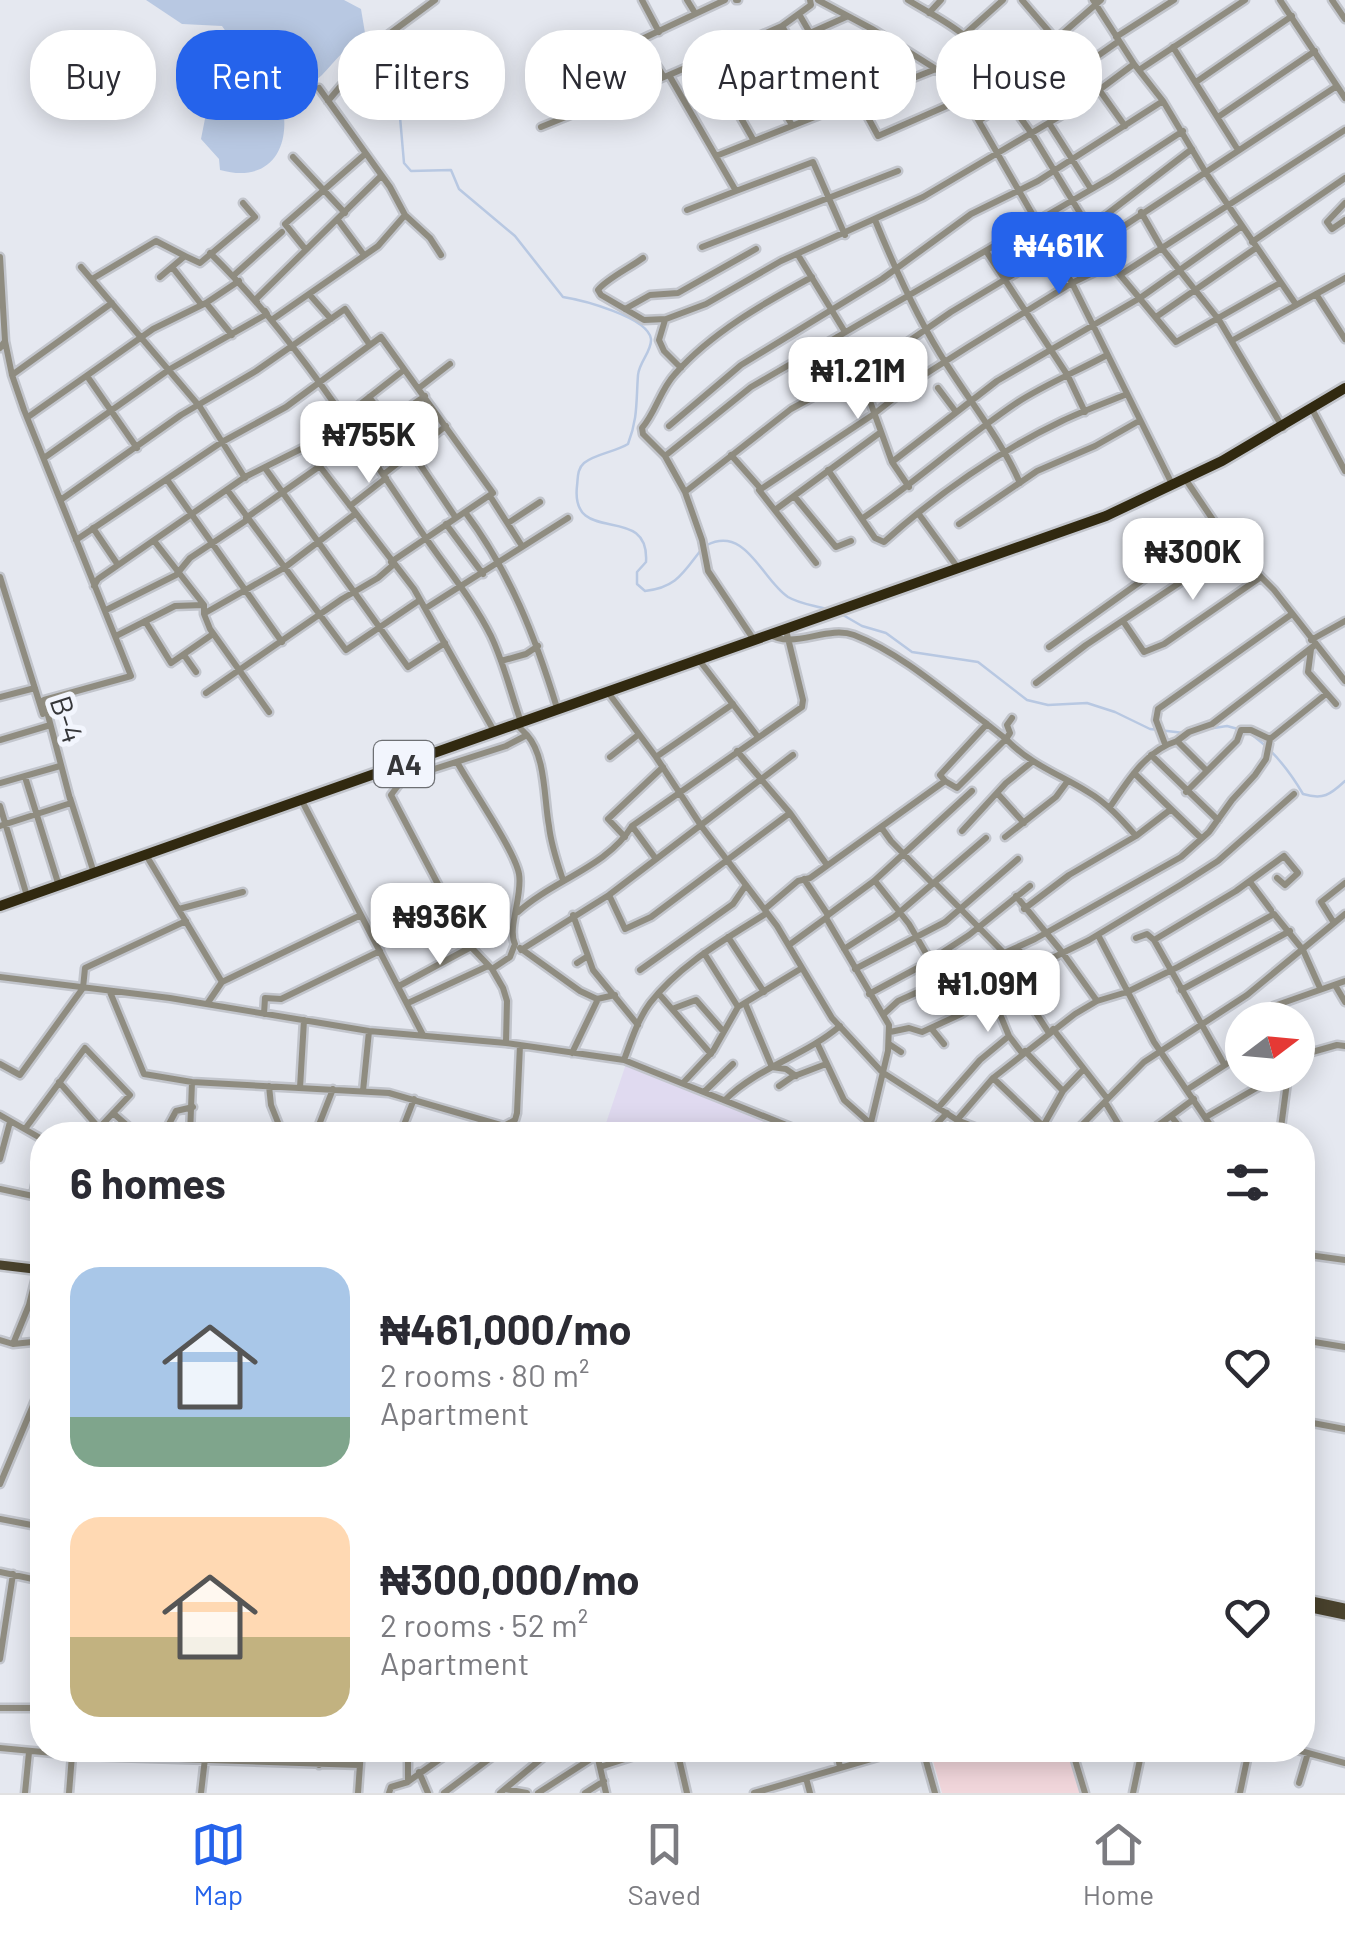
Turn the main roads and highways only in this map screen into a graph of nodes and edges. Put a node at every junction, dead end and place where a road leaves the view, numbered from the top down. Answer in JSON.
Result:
{"nodes":[{"id":1,"x":1345,"y":388,"type":"edge"},
{"id":2,"x":0,"y":906,"type":"edge"},
{"id":3,"x":0,"y":1267,"type":"edge"},
{"id":4,"x":30,"y":1271,"type":"edge"},
{"id":5,"x":1315,"y":1605,"type":"edge"},
{"id":6,"x":1345,"y":1611,"type":"edge"}],
"edges":[{"from":1,"to":2,"type":"highway","number":"A4"},
{"from":3,"to":4,"type":"main road"},
{"from":5,"to":6,"type":"main road"}]}
